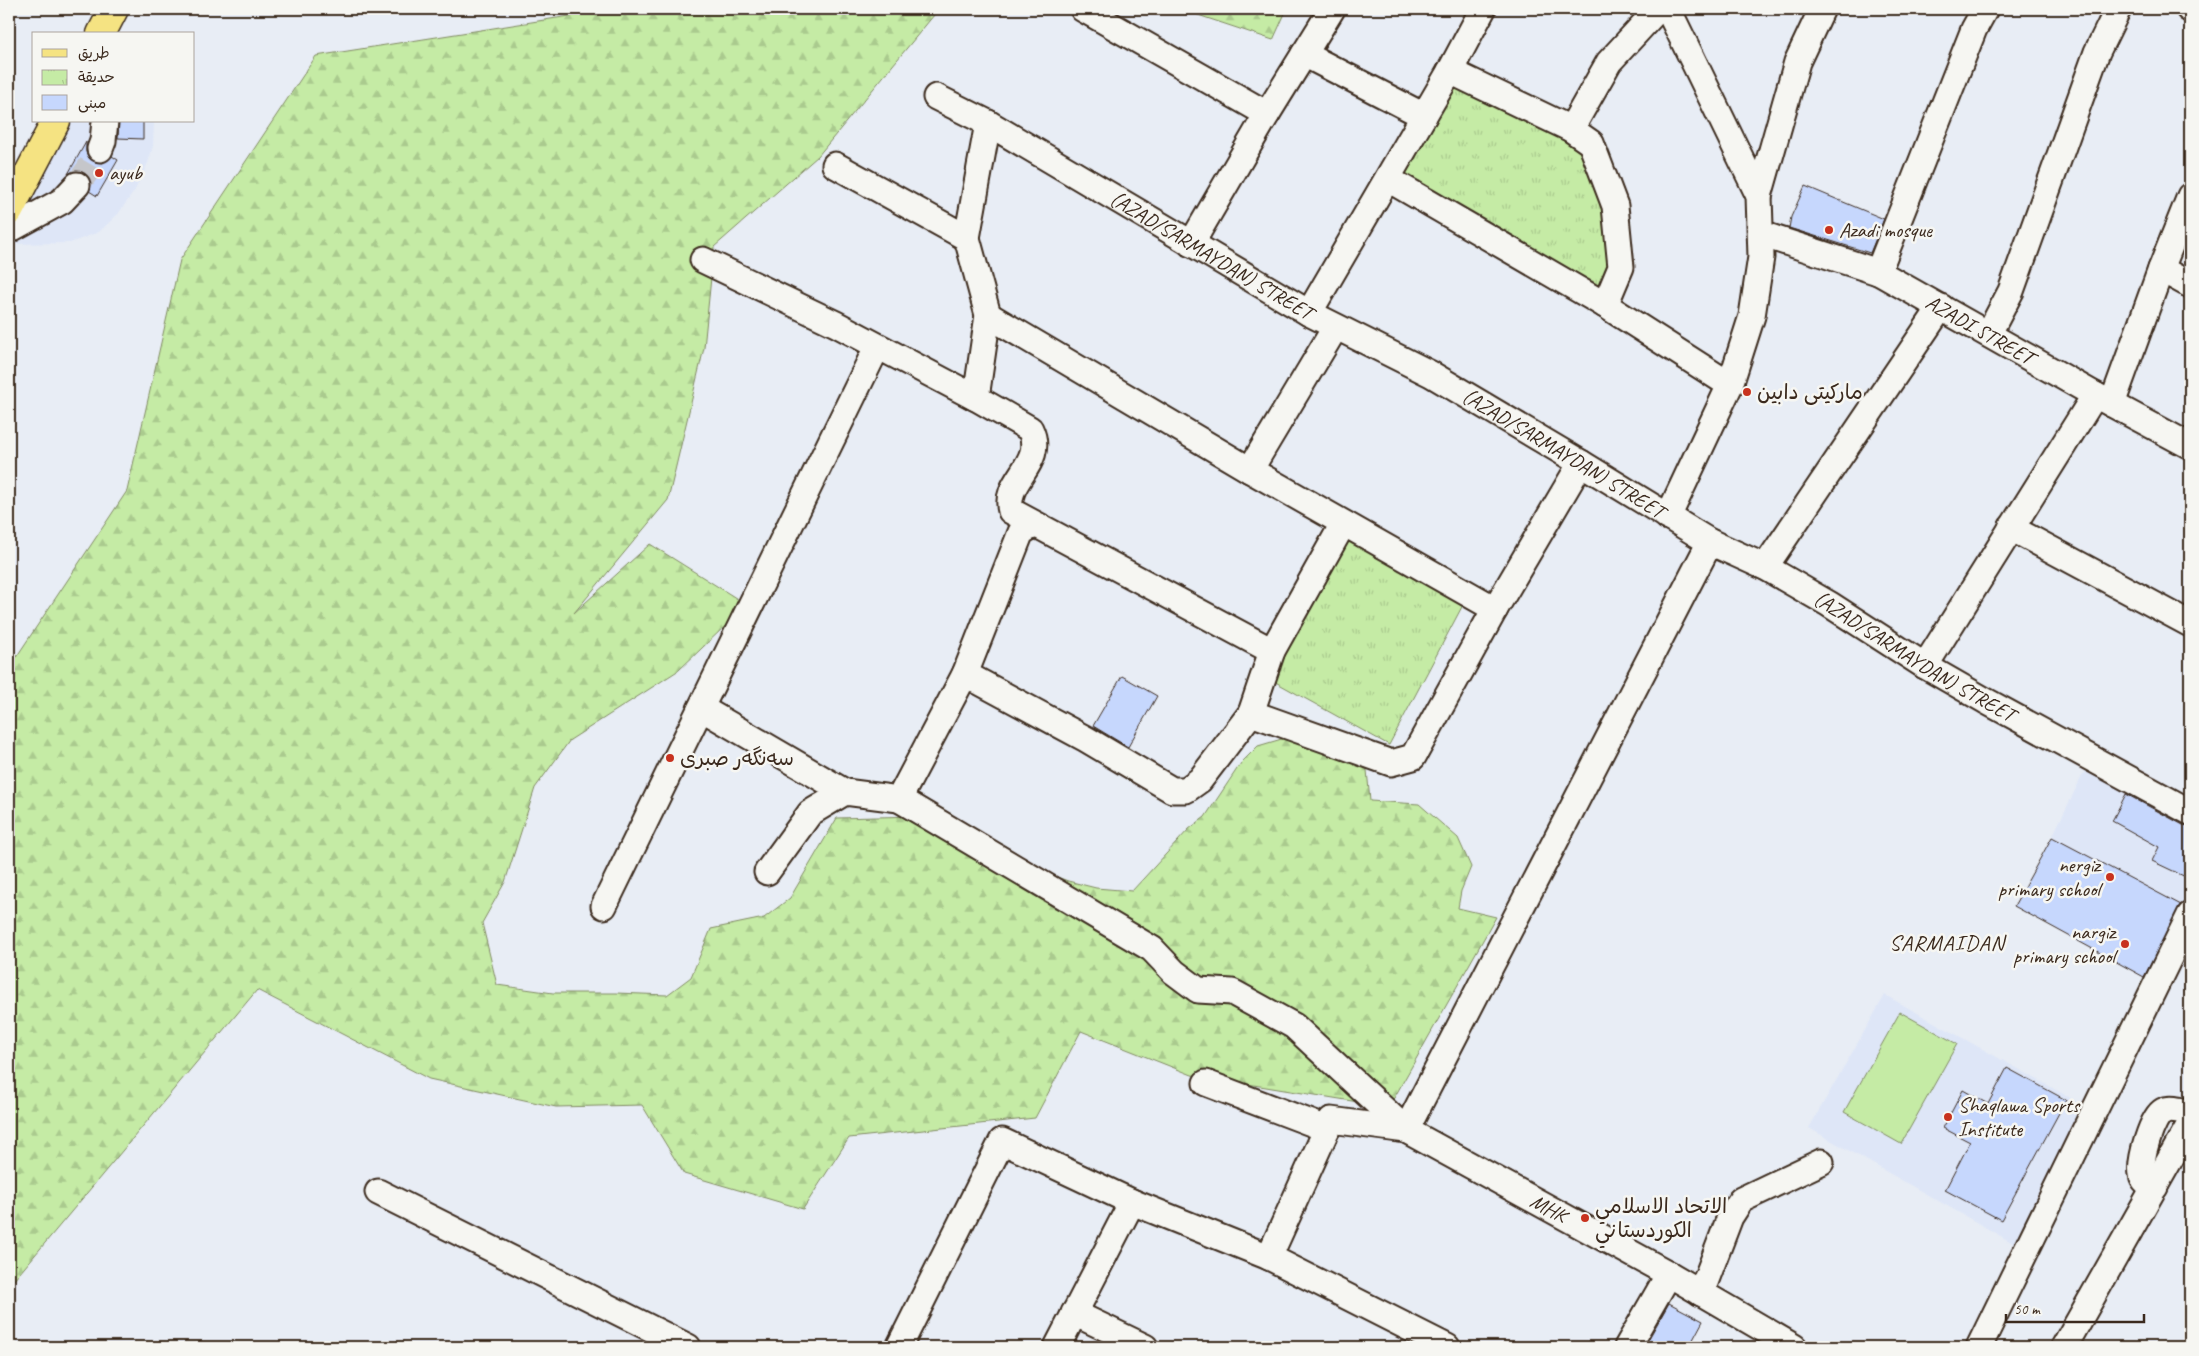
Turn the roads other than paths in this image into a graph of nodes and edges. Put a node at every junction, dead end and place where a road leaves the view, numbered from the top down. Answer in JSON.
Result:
{"nodes":[{"id":1,"x":114,"y":9,"type":"edge"},
{"id":2,"x":1083,"y":9,"type":"edge"},
{"id":3,"x":1332,"y":9,"type":"edge"},
{"id":4,"x":1483,"y":9,"type":"edge"},
{"id":5,"x":1658,"y":9,"type":"edge"},
{"id":6,"x":1668,"y":9,"type":"edge"},
{"id":7,"x":1822,"y":9,"type":"edge"},
{"id":8,"x":1985,"y":9,"type":"edge"},
{"id":9,"x":2118,"y":9,"type":"edge"},
{"id":10,"x":102,"y":32,"type":"edge"},
{"id":11,"x":1304,"y":54,"type":"junction"},
{"id":12,"x":1450,"y":70,"type":"junction"},
{"id":13,"x":936,"y":97,"type":"dead end"},
{"id":14,"x":1267,"y":114,"type":"junction"},
{"id":15,"x":1424,"y":116,"type":"junction"},
{"id":16,"x":55,"y":122,"type":"edge"},
{"id":17,"x":105,"y":122,"type":"edge"},
{"id":18,"x":988,"y":123,"type":"junction"},
{"id":19,"x":1571,"y":129,"type":"junction"},
{"id":20,"x":100,"y":149,"type":"tunnel mouth"},
{"id":21,"x":835,"y":165,"type":"dead end"},
{"id":22,"x":1388,"y":179,"type":"junction"},
{"id":23,"x":77,"y":184,"type":"tunnel mouth"},
{"id":24,"x":1758,"y":196,"type":"junction"},
{"id":25,"x":2190,"y":196,"type":"edge"},
{"id":26,"x":9,"y":211,"type":"edge"},
{"id":27,"x":9,"y":230,"type":"edge"},
{"id":28,"x":1761,"y":234,"type":"junction"},
{"id":29,"x":966,"y":238,"type":"junction"},
{"id":30,"x":1191,"y":244,"type":"junction"},
{"id":31,"x":703,"y":260,"type":"dead end"},
{"id":32,"x":2161,"y":269,"type":"junction"},
{"id":33,"x":1878,"y":272,"type":"junction"},
{"id":34,"x":2190,"y":285,"type":"edge"},
{"id":35,"x":1605,"y":305,"type":"junction"},
{"id":36,"x":1941,"y":308,"type":"junction"},
{"id":37,"x":1309,"y":314,"type":"junction"},
{"id":38,"x":988,"y":315,"type":"junction"},
{"id":39,"x":1335,"y":328,"type":"junction"},
{"id":40,"x":1989,"y":333,"type":"junction"},
{"id":41,"x":877,"y":347,"type":"junction"},
{"id":42,"x":1730,"y":385,"type":"junction"},
{"id":43,"x":971,"y":395,"type":"junction"},
{"id":44,"x":2103,"y":400,"type":"junction"},
{"id":45,"x":2190,"y":446,"type":"edge"},
{"id":46,"x":1581,"y":462,"type":"junction"},
{"id":47,"x":1250,"y":470,"type":"junction"},
{"id":48,"x":1668,"y":517,"type":"junction"},
{"id":49,"x":1343,"y":524,"type":"junction"},
{"id":50,"x":1034,"y":525,"type":"junction"},
{"id":51,"x":2011,"y":528,"type":"junction"},
{"id":52,"x":1710,"y":542,"type":"junction"},
{"id":53,"x":1765,"y":567,"type":"junction"},
{"id":54,"x":1495,"y":609,"type":"junction"},
{"id":55,"x":2190,"y":624,"type":"edge"},
{"id":56,"x":1272,"y":651,"type":"junction"},
{"id":57,"x":1925,"y":666,"type":"junction"},
{"id":58,"x":965,"y":674,"type":"junction"},
{"id":59,"x":701,"y":708,"type":"junction"},
{"id":60,"x":1251,"y":713,"type":"junction"},
{"id":61,"x":845,"y":792,"type":"junction"},
{"id":62,"x":899,"y":799,"type":"junction"},
{"id":63,"x":2190,"y":812,"type":"edge"},
{"id":64,"x":766,"y":872,"type":"dead end"},
{"id":65,"x":604,"y":906,"type":"dead end"},
{"id":66,"x":2190,"y":914,"type":"edge"},
{"id":67,"x":1206,"y":1083,"type":"dead end"},
{"id":68,"x":2190,"y":1113,"type":"edge"},
{"id":69,"x":2190,"y":1124,"type":"edge"},
{"id":70,"x":1327,"y":1129,"type":"junction"},
{"id":71,"x":1406,"y":1130,"type":"junction"},
{"id":72,"x":1821,"y":1162,"type":"dead end"},
{"id":73,"x":2155,"y":1187,"type":"junction"},
{"id":74,"x":378,"y":1192,"type":"dead end"},
{"id":75,"x":1132,"y":1202,"type":"junction"},
{"id":76,"x":1269,"y":1258,"type":"junction"},
{"id":77,"x":1669,"y":1274,"type":"junction"},
{"id":78,"x":1701,"y":1293,"type":"junction"},
{"id":79,"x":1074,"y":1313,"type":"junction"},
{"id":80,"x":656,"y":1340,"type":"edge"},
{"id":81,"x":1785,"y":1345,"type":"edge"},
{"id":82,"x":688,"y":1347,"type":"edge"},
{"id":83,"x":899,"y":1347,"type":"edge"},
{"id":84,"x":1057,"y":1347,"type":"edge"},
{"id":85,"x":1145,"y":1347,"type":"edge"},
{"id":86,"x":1447,"y":1347,"type":"edge"},
{"id":87,"x":1627,"y":1347,"type":"edge"},
{"id":88,"x":1979,"y":1347,"type":"edge"},
{"id":89,"x":2064,"y":1347,"type":"edge"}],
"edges":[{"from":1,"to":10,"type":"main road"},
{"from":2,"to":14,"type":"street"},
{"from":3,"to":11,"type":"street"},
{"from":4,"to":12,"type":"street"},
{"from":5,"to":19,"type":"street"},
{"from":6,"to":24,"type":"street"},
{"from":7,"to":24,"type":"street"},
{"from":8,"to":33,"type":"street"},
{"from":9,"to":40,"type":"street"},
{"from":11,"to":14,"type":"street"},
{"from":11,"to":15,"type":"street"},
{"from":12,"to":15,"type":"street"},
{"from":12,"to":19,"type":"street"},
{"from":13,"to":18,"type":"street","name":"(AZAD/SARMAYDAN) STREET"},
{"from":14,"to":30,"type":"street"},
{"from":15,"to":22,"type":"street"},
{"from":16,"to":26,"type":"main road"},
{"from":17,"to":20,"type":"street"},
{"from":18,"to":29,"type":"street"},
{"from":18,"to":30,"type":"street","name":"(AZAD/SARMAYDAN) STREET"},
{"from":19,"to":35,"type":"street"},
{"from":21,"to":29,"type":"street"},
{"from":22,"to":35,"type":"street"},
{"from":22,"to":37,"type":"street"},
{"from":23,"to":27,"type":"street"},
{"from":24,"to":28,"type":"street"},
{"from":25,"to":32,"type":"street"},
{"from":28,"to":33,"type":"street","name":"AZADI STREET"},
{"from":28,"to":42,"type":"street"},
{"from":29,"to":38,"type":"street"},
{"from":30,"to":37,"type":"street","name":"(AZAD/SARMAYDAN) STREET"},
{"from":31,"to":41,"type":"street"},
{"from":32,"to":34,"type":"street"},
{"from":32,"to":44,"type":"street"},
{"from":33,"to":36,"type":"street","name":"AZADI STREET"},
{"from":35,"to":42,"type":"street"},
{"from":36,"to":40,"type":"street","name":"AZADI STREET"},
{"from":36,"to":53,"type":"street"},
{"from":37,"to":39,"type":"street","name":"(AZAD/SARMAYDAN) STREET"},
{"from":38,"to":43,"type":"street"},
{"from":38,"to":47,"type":"street"},
{"from":39,"to":46,"type":"street","name":"(AZAD/SARMAYDAN) STREET"},
{"from":39,"to":47,"type":"street"},
{"from":40,"to":44,"type":"street","name":"AZADI STREET"},
{"from":41,"to":43,"type":"street"},
{"from":41,"to":59,"type":"street"},
{"from":42,"to":48,"type":"street"},
{"from":43,"to":50,"type":"street"},
{"from":44,"to":45,"type":"street","name":"AZADI STREET"},
{"from":44,"to":51,"type":"street"},
{"from":46,"to":48,"type":"street","name":"(AZAD/SARMAYDAN) STREET"},
{"from":46,"to":54,"type":"street"},
{"from":47,"to":49,"type":"street"},
{"from":48,"to":52,"type":"street","name":"(AZAD/SARMAYDAN) STREET"},
{"from":49,"to":54,"type":"street"},
{"from":49,"to":56,"type":"street"},
{"from":50,"to":56,"type":"street"},
{"from":50,"to":58,"type":"street"},
{"from":51,"to":55,"type":"street"},
{"from":51,"to":57,"type":"street"},
{"from":52,"to":53,"type":"street","name":"(AZAD/SARMAYDAN) STREET"},
{"from":52,"to":71,"type":"street"},
{"from":53,"to":57,"type":"street","name":"(AZAD/SARMAYDAN) STREET"},
{"from":54,"to":60,"type":"street"},
{"from":56,"to":60,"type":"street"},
{"from":57,"to":63,"type":"street","name":"(AZAD/SARMAYDAN) STREET"},
{"from":58,"to":60,"type":"street"},
{"from":58,"to":62,"type":"street"},
{"from":59,"to":61,"type":"street"},
{"from":59,"to":65,"type":"street"},
{"from":61,"to":62,"type":"street"},
{"from":61,"to":64,"type":"street"},
{"from":62,"to":71,"type":"street"},
{"from":66,"to":88,"type":"street"},
{"from":67,"to":70,"type":"street"},
{"from":68,"to":73,"type":"street"},
{"from":69,"to":73,"type":"street"},
{"from":70,"to":71,"type":"street"},
{"from":70,"to":76,"type":"street"},
{"from":71,"to":77,"type":"street","name":"MHK"},
{"from":72,"to":78,"type":"street"},
{"from":73,"to":89,"type":"street"},
{"from":74,"to":80,"type":"street"},
{"from":75,"to":76,"type":"street"},
{"from":75,"to":79,"type":"street"},
{"from":75,"to":83,"type":"street"},
{"from":76,"to":86,"type":"street"},
{"from":77,"to":78,"type":"street","name":"MHK"},
{"from":77,"to":87,"type":"street"},
{"from":78,"to":81,"type":"street","name":"MHK"},
{"from":79,"to":84,"type":"street"},
{"from":79,"to":85,"type":"street"},
{"from":80,"to":82,"type":"street"}]}
